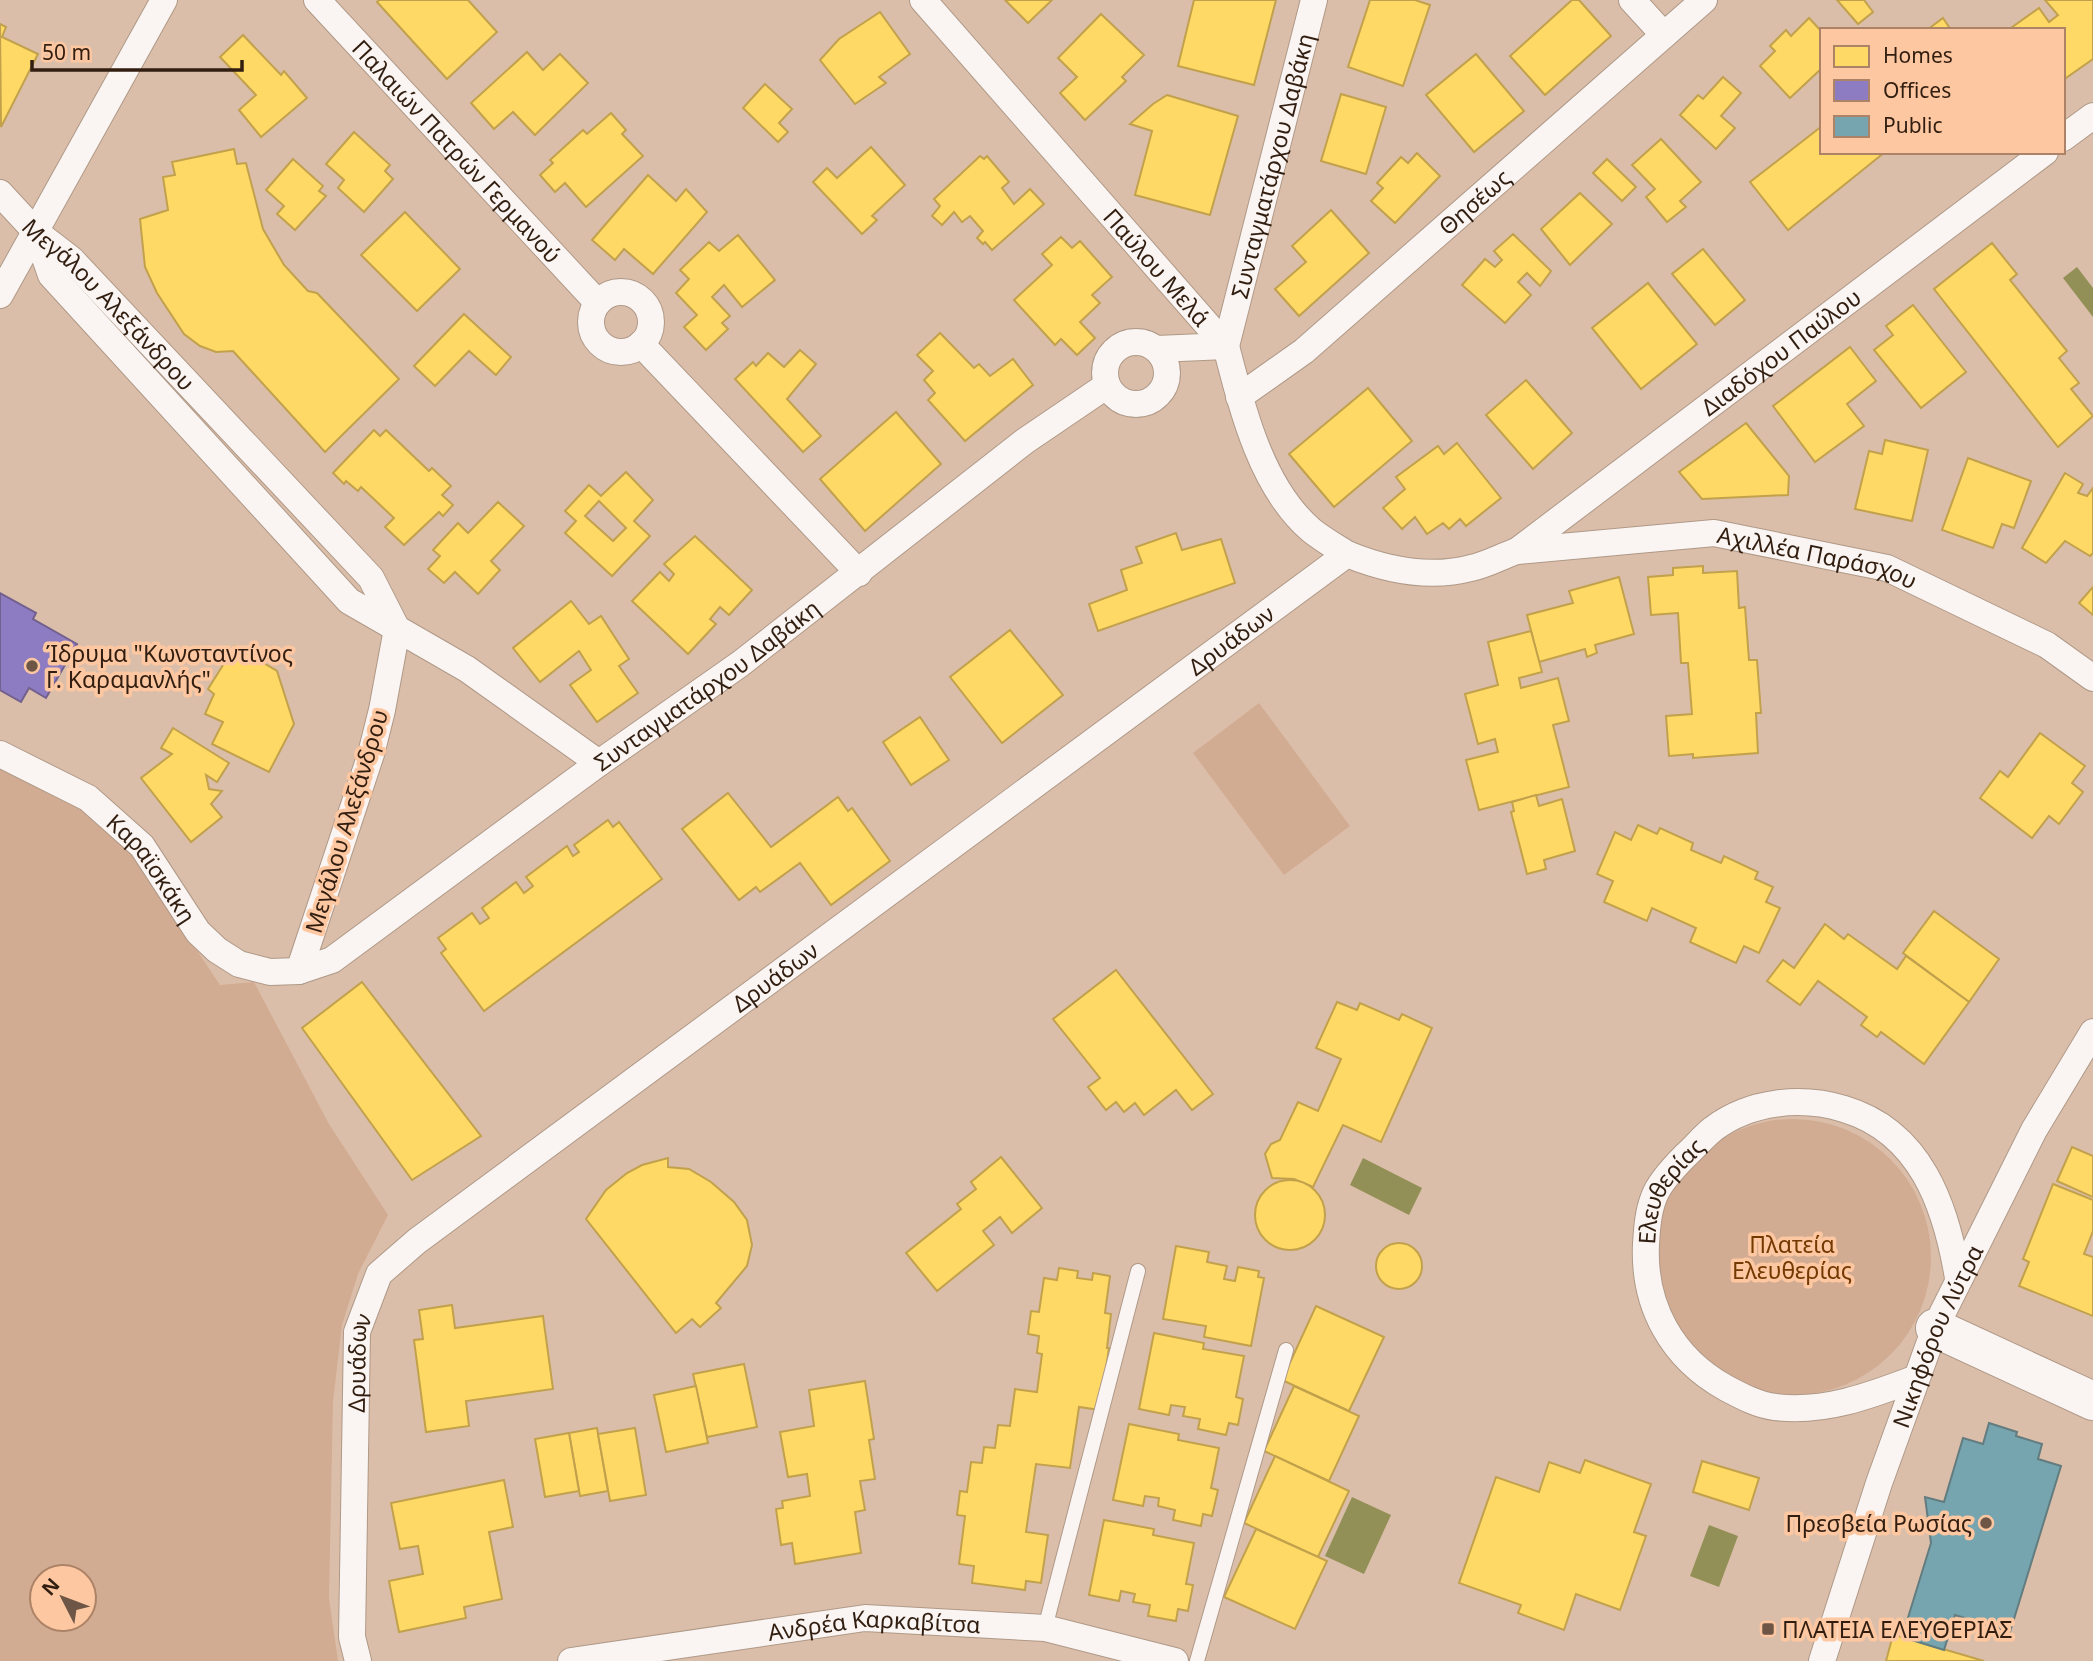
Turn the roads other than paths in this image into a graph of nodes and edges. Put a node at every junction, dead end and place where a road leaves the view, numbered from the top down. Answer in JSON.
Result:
{"nodes":[{"id":1,"x":164,"y":0,"type":"edge"},
{"id":2,"x":317,"y":0,"type":"edge"},
{"id":3,"x":923,"y":0,"type":"edge"},
{"id":4,"x":1314,"y":0,"type":"edge"},
{"id":5,"x":1632,"y":0,"type":"edge"},
{"id":6,"x":1704,"y":0,"type":"edge"},
{"id":7,"x":1664,"y":35,"type":"junction"},
{"id":8,"x":2093,"y":116,"type":"edge"},
{"id":9,"x":2065,"y":137,"type":"edge"},
{"id":10,"x":2042,"y":154,"type":"edge"},
{"id":11,"x":0,"y":193,"type":"edge"},
{"id":12,"x":36,"y":232,"type":"junction"},
{"id":13,"x":0,"y":295,"type":"edge"},
{"id":14,"x":597,"y":302,"type":"junction"},
{"id":15,"x":641,"y":344,"type":"junction"},
{"id":16,"x":1226,"y":346,"type":"junction"},
{"id":17,"x":1157,"y":349,"type":"junction"},
{"id":18,"x":1106,"y":386,"type":"junction"},
{"id":19,"x":1240,"y":397,"type":"junction"},
{"id":20,"x":1517,"y":551,"type":"junction"},
{"id":21,"x":1347,"y":554,"type":"junction"},
{"id":22,"x":859,"y":573,"type":"junction"},
{"id":23,"x":397,"y":629,"type":"junction"},
{"id":24,"x":2093,"y":678,"type":"edge"},
{"id":25,"x":0,"y":754,"type":"edge"},
{"id":26,"x":599,"y":763,"type":"junction"},
{"id":27,"x":299,"y":971,"type":"junction"},
{"id":28,"x":2093,"y":1032,"type":"edge"},
{"id":29,"x":1138,"y":1272,"type":"dead end"},
{"id":30,"x":1958,"y":1278,"type":"junction"},
{"id":31,"x":1935,"y":1328,"type":"junction"},
{"id":32,"x":1286,"y":1350,"type":"dead end"},
{"id":33,"x":1914,"y":1380,"type":"junction"},
{"id":34,"x":2093,"y":1401,"type":"edge"},
{"id":35,"x":1045,"y":1628,"type":"junction"},
{"id":36,"x":657,"y":1654,"type":"edge"},
{"id":37,"x":358,"y":1661,"type":"edge"},
{"id":38,"x":571,"y":1661,"type":"edge"},
{"id":39,"x":1175,"y":1661,"type":"edge"},
{"id":40,"x":1197,"y":1661,"type":"edge"},
{"id":41,"x":1822,"y":1661,"type":"edge"}],
"edges":[{"from":1,"to":12,"type":"street"},
{"from":2,"to":14,"type":"street","name":"Παλαιών Πατρών Γερμανού"},
{"from":3,"to":16,"type":"street","name":"Παύλου Μελά"},
{"from":4,"to":16,"type":"street","name":"Συνταγματάρχου Δαβάκη"},
{"from":5,"to":7,"type":"street"},
{"from":6,"to":7,"type":"street","name":"Θησέως"},
{"from":7,"to":19,"type":"street","name":"Θησέως"},
{"from":8,"to":9,"type":"street"},
{"from":10,"to":20,"type":"street","name":"Διαδόχου Παύλου"},
{"from":11,"to":12,"type":"street","name":"Μεγάλου Αλεξάνδρου"},
{"from":12,"to":13,"type":"street"},
{"from":12,"to":23,"type":"street","name":"Μεγάλου Αλεξάνδρου"},
{"from":14,"to":15,"type":"street"},
{"from":14,"to":15,"type":"street"},
{"from":15,"to":22,"type":"street"},
{"from":16,"to":17,"type":"street"},
{"from":16,"to":19,"type":"street","name":"Παύλου Μελά"},
{"from":17,"to":18,"type":"street"},
{"from":17,"to":18,"type":"street"},
{"from":18,"to":22,"type":"street","name":"Συνταγματάρχου Δαβάκη"},
{"from":19,"to":21,"type":"street","name":"Παύλου Μελά"},
{"from":20,"to":21,"type":"street"},
{"from":20,"to":24,"type":"street","name":"Αχιλλέα Παράσχου"},
{"from":21,"to":37,"type":"street","name":"Δρυάδων"},
{"from":22,"to":26,"type":"street","name":"Συνταγματάρχου Δαβάκη"},
{"from":23,"to":26,"type":"street"},
{"from":23,"to":27,"type":"street","name":"Μεγάλου Αλεξάνδρου"},
{"from":25,"to":27,"type":"street","name":"Καραϊσκάκη"},
{"from":26,"to":27,"type":"street","name":"Συνταγματάρχου Δαβάκη"},
{"from":28,"to":30,"type":"street","name":"Νικηφόρου Λύτρα"},
{"from":29,"to":35,"type":"lane"},
{"from":30,"to":31,"type":"street","name":"Νικηφόρου Λύτρα"},
{"from":30,"to":33,"type":"street","name":"Ελευθερίας"},
{"from":31,"to":33,"type":"street","name":"Νικηφόρου Λύτρα"},
{"from":31,"to":34,"type":"street"},
{"from":32,"to":40,"type":"lane"},
{"from":33,"to":41,"type":"street","name":"Νικηφόρου Λύτρα"},
{"from":35,"to":36,"type":"street","name":"Ανδρέα Καρκαβίτσα"},
{"from":35,"to":39,"type":"street","name":"Ανδρέα Καρκαβίτσα"},
{"from":36,"to":38,"type":"street","name":"Ανδρέα Καρκαβίτσα"}]}
